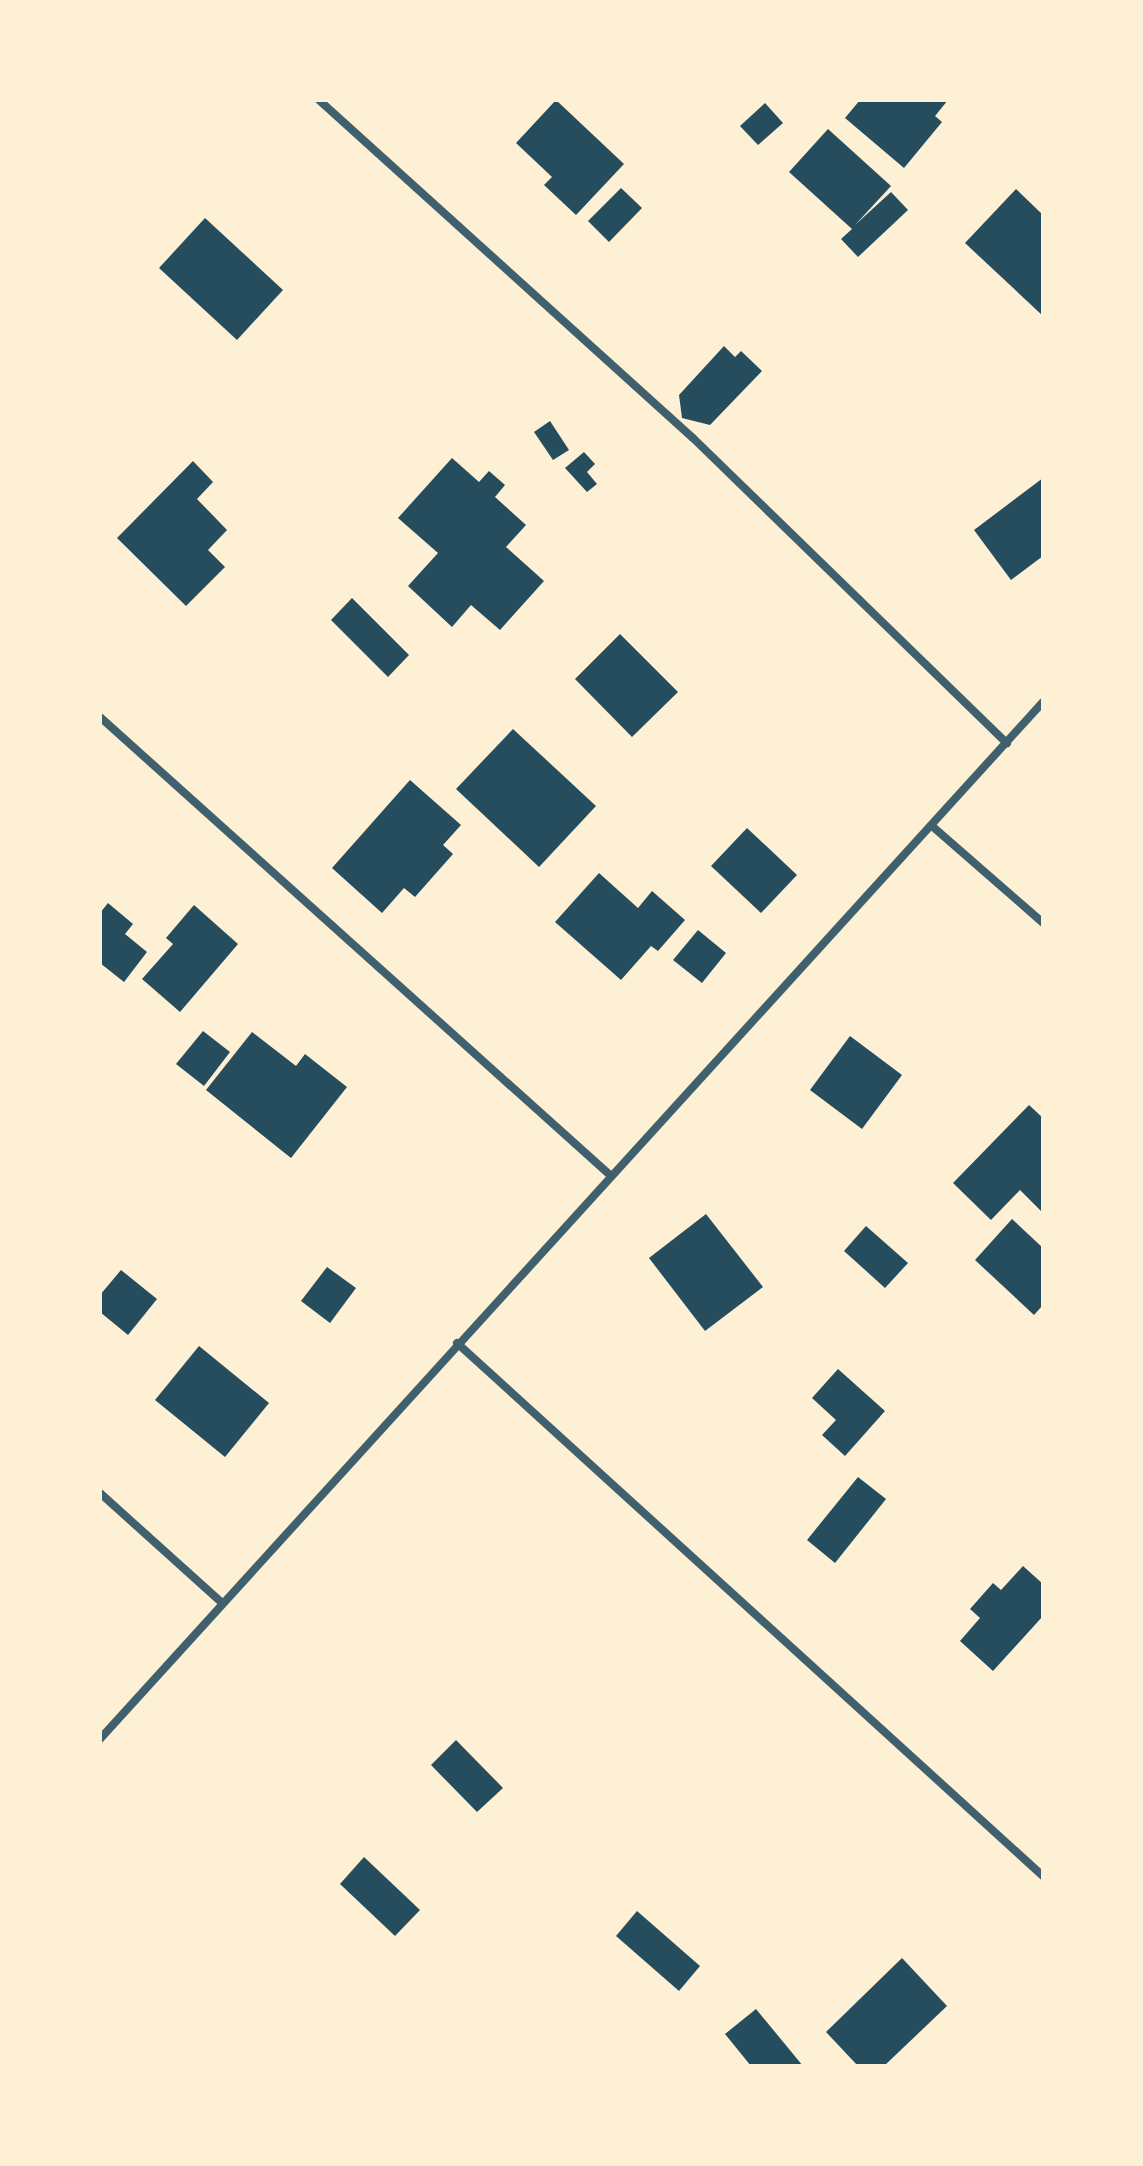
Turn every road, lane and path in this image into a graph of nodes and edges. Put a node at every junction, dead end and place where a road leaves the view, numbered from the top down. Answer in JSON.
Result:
{"nodes":[{"id":1,"x":319,"y":100,"type":"edge"},
{"id":2,"x":1043,"y":702,"type":"edge"},
{"id":3,"x":100,"y":717,"type":"edge"},
{"id":4,"x":1007,"y":743,"type":"junction"},
{"id":5,"x":932,"y":826,"type":"junction"},
{"id":6,"x":1043,"y":923,"type":"edge"},
{"id":7,"x":611,"y":1176,"type":"junction"},
{"id":8,"x":457,"y":1343,"type":"junction"},
{"id":9,"x":100,"y":1493,"type":"edge"},
{"id":10,"x":222,"y":1603,"type":"junction"},
{"id":11,"x":100,"y":1739,"type":"edge"},
{"id":12,"x":1043,"y":1876,"type":"edge"}],
"edges":[{"from":1,"to":4,"type":"street"},
{"from":2,"to":4,"type":"street"},
{"from":3,"to":7,"type":"street"},
{"from":4,"to":5,"type":"street"},
{"from":5,"to":6,"type":"street"},
{"from":5,"to":7,"type":"street"},
{"from":7,"to":8,"type":"street"},
{"from":8,"to":10,"type":"street"},
{"from":8,"to":12,"type":"street"},
{"from":9,"to":10,"type":"street"},
{"from":10,"to":11,"type":"street"}]}
